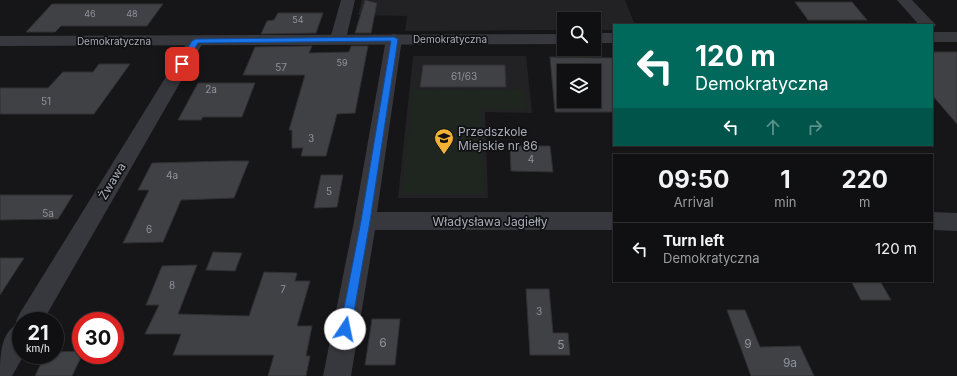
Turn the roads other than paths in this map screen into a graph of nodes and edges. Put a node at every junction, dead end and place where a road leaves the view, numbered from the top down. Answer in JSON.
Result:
{"nodes":[{"id":1,"x":348,"y":0,"type":"edge"},
{"id":2,"x":904,"y":0,"type":"edge"},
{"id":3,"x":927,"y":24,"type":"edge"},
{"id":4,"x":935,"y":34,"type":"edge"},
{"id":5,"x":957,"y":37,"type":"edge"},
{"id":6,"x":601,"y":38,"type":"edge"},
{"id":7,"x":613,"y":38,"type":"edge"},
{"id":8,"x":338,"y":39,"type":"junction"},
{"id":9,"x":394,"y":39,"type":"junction"},
{"id":10,"x":557,"y":39,"type":"edge"},
{"id":11,"x":0,"y":41,"type":"edge"},
{"id":12,"x":196,"y":41,"type":"junction"},
{"id":13,"x":365,"y":221,"type":"junction"},
{"id":14,"x":613,"y":221,"type":"edge"},
{"id":15,"x":933,"y":222,"type":"edge"},
{"id":16,"x":957,"y":222,"type":"edge"},
{"id":17,"x":34,"y":312,"type":"edge"},
{"id":18,"x":12,"y":350,"type":"edge"},
{"id":19,"x":0,"y":370,"type":"edge"},
{"id":20,"x":337,"y":376,"type":"edge"}],
"edges":[{"from":1,"to":8,"type":"street"},
{"from":2,"to":3,"type":"street"},
{"from":4,"to":5,"type":"street"},
{"from":6,"to":7,"type":"street"},
{"from":8,"to":9,"type":"street","name":"Demokratyczna"},
{"from":8,"to":12,"type":"street","name":"Demokratyczna"},
{"from":9,"to":10,"type":"street","name":"Demokratyczna"},
{"from":9,"to":13,"type":"street"},
{"from":11,"to":12,"type":"street","name":"Demokratyczna"},
{"from":12,"to":17,"type":"street","name":"Żwawa"},
{"from":13,"to":14,"type":"street","name":"Władysława Jagiełły"},
{"from":13,"to":20,"type":"street"},
{"from":15,"to":16,"type":"street"},
{"from":18,"to":19,"type":"street"}]}
